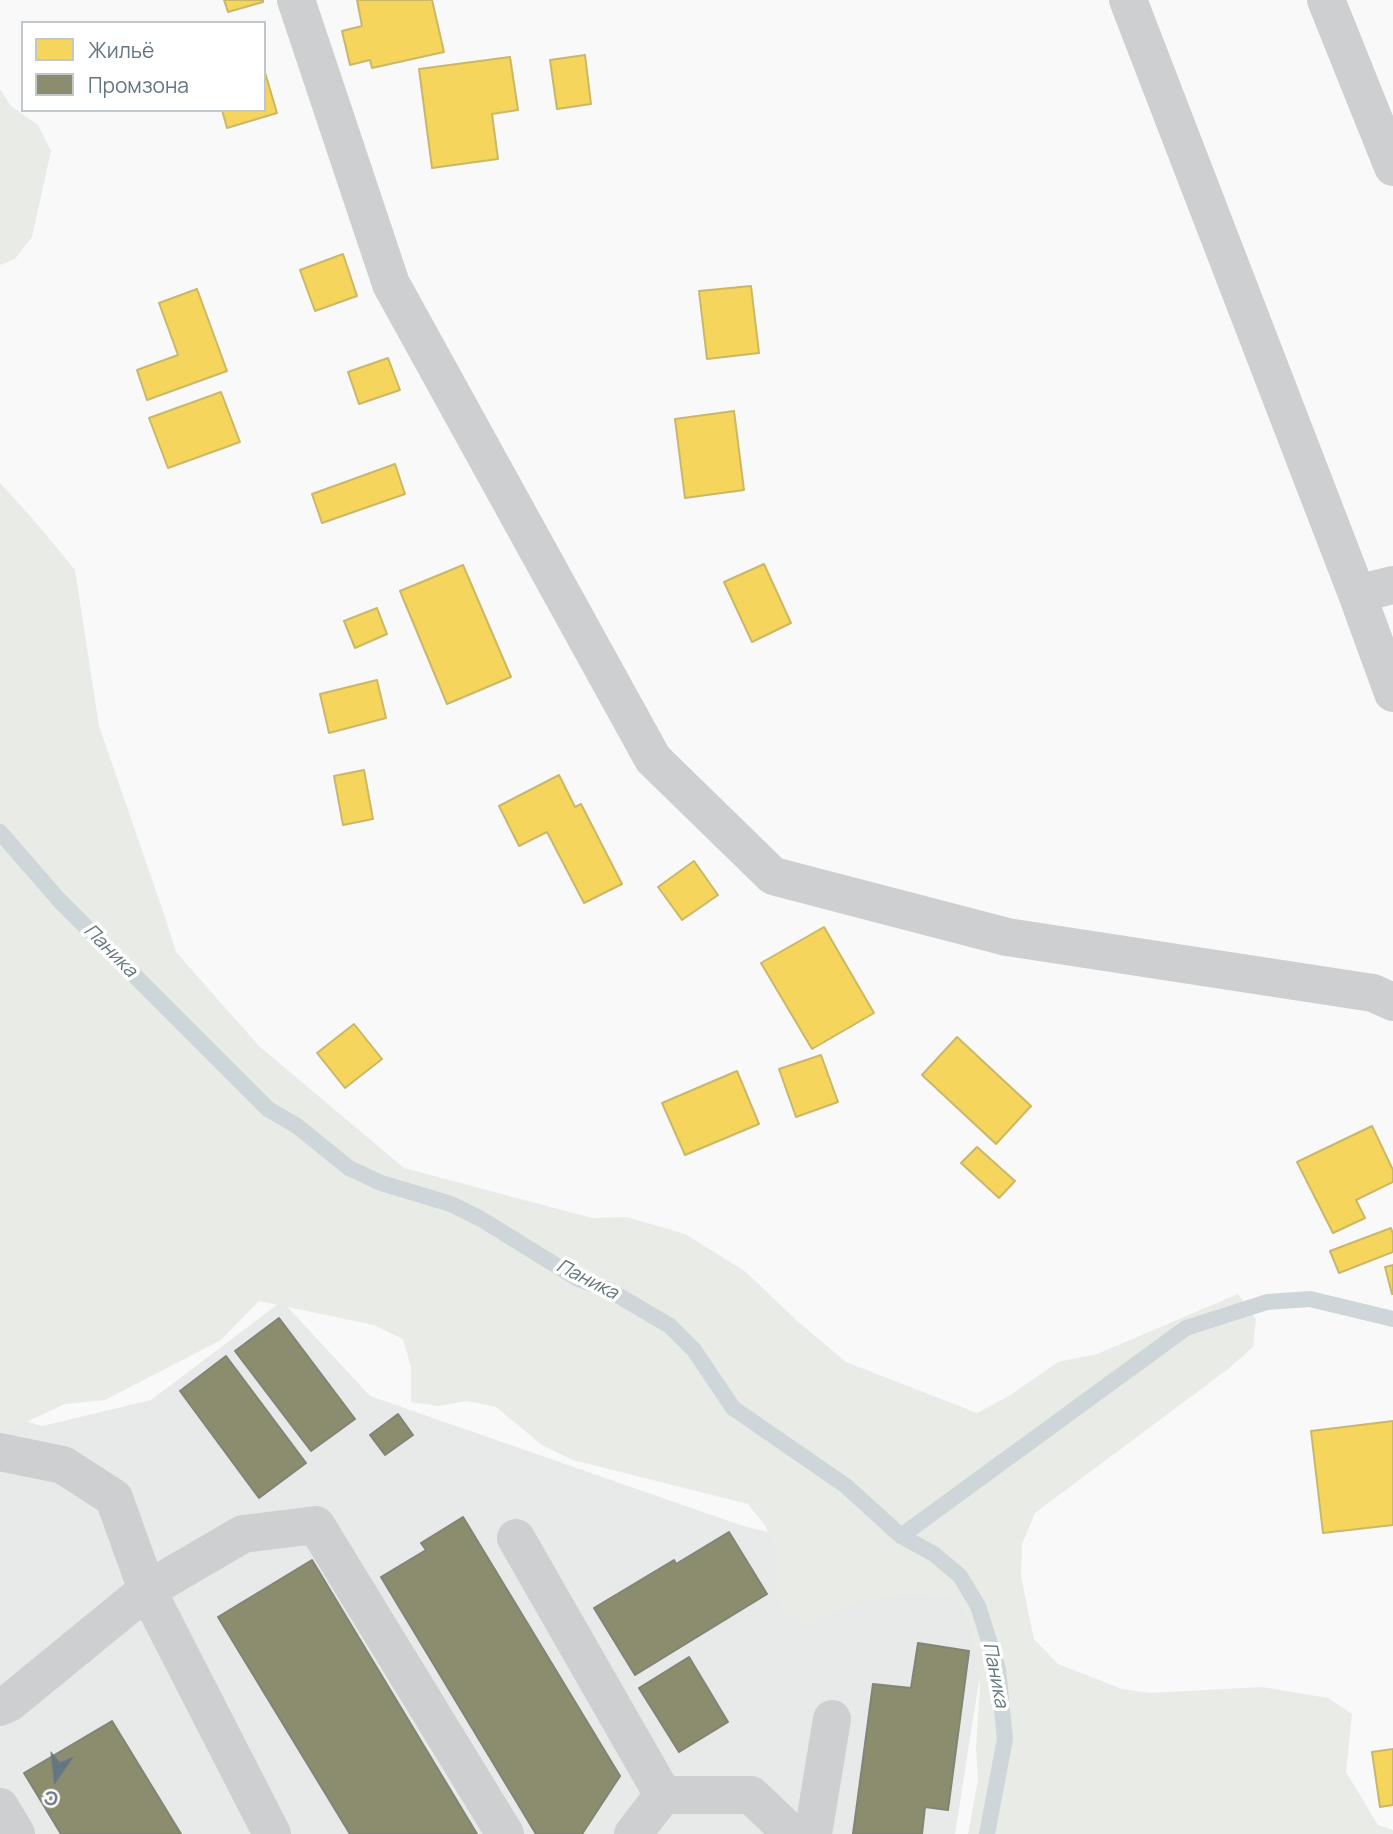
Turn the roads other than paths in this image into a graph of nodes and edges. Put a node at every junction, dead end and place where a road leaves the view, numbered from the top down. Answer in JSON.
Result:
{"nodes":[{"id":1,"x":296,"y":0,"type":"edge"},
{"id":2,"x":1128,"y":0,"type":"edge"},
{"id":3,"x":1326,"y":0,"type":"edge"},
{"id":4,"x":1393,"y":167,"type":"edge"},
{"id":5,"x":1375,"y":589,"type":"edge"},
{"id":6,"x":1393,"y":694,"type":"edge"},
{"id":7,"x":1393,"y":1002,"type":"edge"},
{"id":8,"x":0,"y":1452,"type":"edge"},
{"id":9,"x":516,"y":1538,"type":"dead end"},
{"id":10,"x":147,"y":1590,"type":"junction"},
{"id":11,"x":0,"y":1707,"type":"edge"},
{"id":12,"x":832,"y":1719,"type":"dead end"},
{"id":13,"x":663,"y":1795,"type":"junction"},
{"id":14,"x":0,"y":1807,"type":"edge"},
{"id":15,"x":16,"y":1834,"type":"edge"},
{"id":16,"x":272,"y":1834,"type":"edge"},
{"id":17,"x":505,"y":1834,"type":"edge"},
{"id":18,"x":633,"y":1834,"type":"edge"},
{"id":19,"x":792,"y":1834,"type":"edge"},
{"id":20,"x":813,"y":1834,"type":"edge"}],
"edges":[{"from":1,"to":7,"type":"street"},
{"from":2,"to":5,"type":"street"},
{"from":3,"to":4,"type":"street"},
{"from":5,"to":6,"type":"street"},
{"from":8,"to":10,"type":"street"},
{"from":9,"to":13,"type":"street"},
{"from":10,"to":11,"type":"street"},
{"from":10,"to":16,"type":"street"},
{"from":10,"to":17,"type":"street"},
{"from":12,"to":20,"type":"street"},
{"from":13,"to":18,"type":"street"},
{"from":13,"to":19,"type":"street"},
{"from":14,"to":15,"type":"street"}]}
